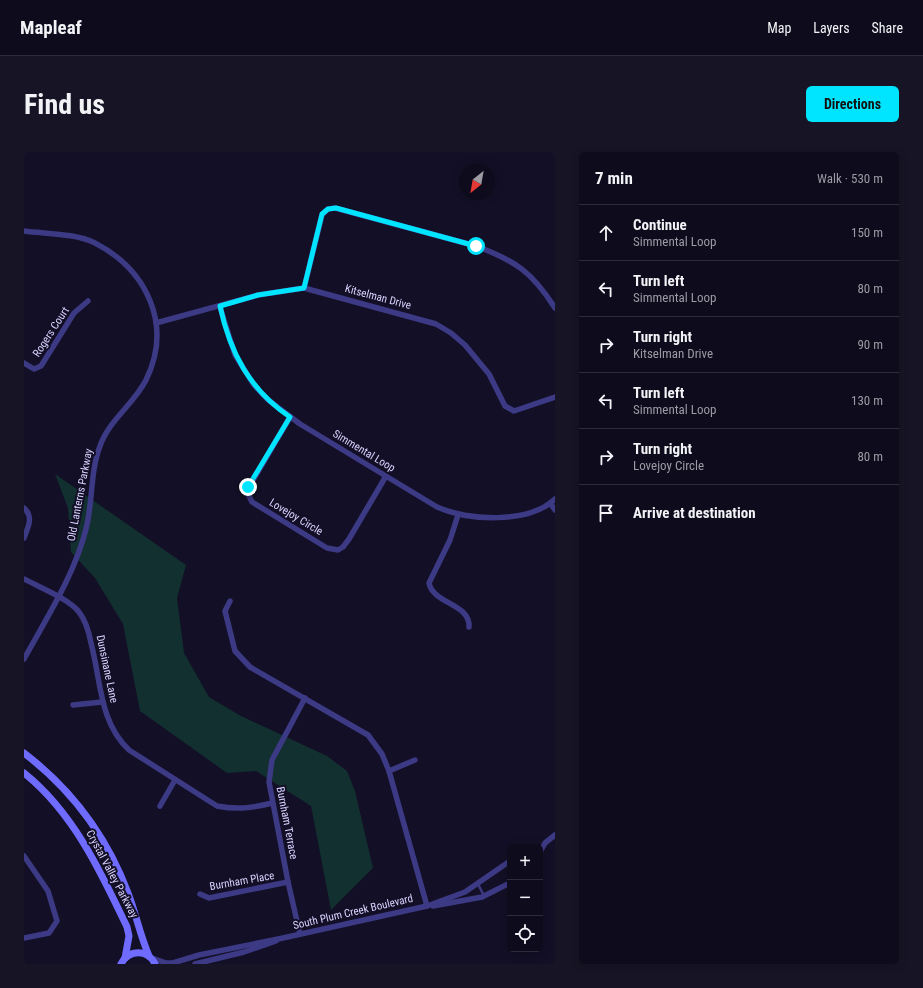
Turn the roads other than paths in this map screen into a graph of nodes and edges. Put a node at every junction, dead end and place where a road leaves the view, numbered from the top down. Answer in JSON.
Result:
{"nodes":[{"id":1,"x":24,"y":231,"type":"edge"},
{"id":2,"x":304,"y":288,"type":"junction"},
{"id":3,"x":88,"y":301,"type":"dead end"},
{"id":4,"x":220,"y":306,"type":"junction"},
{"id":5,"x":555,"y":308,"type":"edge"},
{"id":6,"x":156,"y":323,"type":"junction"},
{"id":7,"x":24,"y":363,"type":"edge"},
{"id":8,"x":555,"y":397,"type":"edge"},
{"id":9,"x":290,"y":417,"type":"junction"},
{"id":10,"x":386,"y":476,"type":"junction"},
{"id":11,"x":555,"y":499,"type":"edge"},
{"id":12,"x":550,"y":503,"type":"junction"},
{"id":13,"x":24,"y":508,"type":"edge"},
{"id":14,"x":555,"y":510,"type":"edge"},
{"id":15,"x":458,"y":515,"type":"junction"},
{"id":16,"x":24,"y":538,"type":"edge"},
{"id":17,"x":24,"y":579,"type":"edge"},
{"id":18,"x":58,"y":597,"type":"junction"},
{"id":19,"x":230,"y":601,"type":"dead end"},
{"id":20,"x":469,"y":627,"type":"dead end"},
{"id":21,"x":24,"y":659,"type":"edge"},
{"id":22,"x":305,"y":698,"type":"junction"},
{"id":23,"x":102,"y":702,"type":"junction"},
{"id":24,"x":73,"y":705,"type":"dead end"},
{"id":25,"x":24,"y":753,"type":"edge"},
{"id":26,"x":415,"y":760,"type":"dead end"},
{"id":27,"x":389,"y":771,"type":"junction"},
{"id":28,"x":24,"y":773,"type":"edge"},
{"id":29,"x":175,"y":780,"type":"junction"},
{"id":30,"x":272,"y":803,"type":"junction"},
{"id":31,"x":160,"y":806,"type":"dead end"},
{"id":32,"x":555,"y":835,"type":"edge"},
{"id":33,"x":546,"y":844,"type":"junction"},
{"id":34,"x":543,"y":845,"type":"edge"},
{"id":35,"x":543,"y":848,"type":"edge"},
{"id":36,"x":24,"y":856,"type":"edge"},
{"id":37,"x":507,"y":863,"type":"edge"},
{"id":38,"x":288,"y":882,"type":"junction"},
{"id":39,"x":478,"y":884,"type":"junction"},
{"id":40,"x":507,"y":885,"type":"edge"},
{"id":41,"x":200,"y":894,"type":"dead end"},
{"id":42,"x":484,"y":897,"type":"junction"},
{"id":43,"x":427,"y":906,"type":"junction"},
{"id":44,"x":300,"y":934,"type":"junction"},
{"id":45,"x":24,"y":938,"type":"edge"},
{"id":46,"x":284,"y":938,"type":"junction"},
{"id":47,"x":152,"y":960,"type":"edge"},
{"id":48,"x":123,"y":961,"type":"edge"},
{"id":49,"x":195,"y":964,"type":"edge"}],
"edges":[{"from":1,"to":6,"type":"street","name":"Old Lanterns Parkway"},
{"from":2,"to":4,"type":"street","name":"Kitselman Drive"},
{"from":2,"to":5,"type":"street"},
{"from":2,"to":8,"type":"street","name":"Kitselman Drive"},
{"from":3,"to":7,"type":"street","name":"Rogers Court"},
{"from":4,"to":6,"type":"street","name":"Kitselman Drive"},
{"from":4,"to":9,"type":"street","name":"Simmental Loop"},
{"from":6,"to":18,"type":"street","name":"Old Lanterns Parkway"},
{"from":9,"to":10,"type":"street","name":"Simmental Loop"},
{"from":9,"to":10,"type":"street","name":"Lovejoy Circle"},
{"from":10,"to":15,"type":"street","name":"Simmental Loop"},
{"from":11,"to":12,"type":"street","name":"Simmental Loop"},
{"from":12,"to":14,"type":"street"},
{"from":12,"to":15,"type":"street","name":"Simmental Loop"},
{"from":13,"to":16,"type":"street"},
{"from":15,"to":20,"type":"street"},
{"from":17,"to":18,"type":"street","name":"Dunsinane Lane"},
{"from":18,"to":21,"type":"street","name":"Old Lanterns Parkway"},
{"from":18,"to":23,"type":"street","name":"Dunsinane Lane"},
{"from":19,"to":22,"type":"street"},
{"from":22,"to":27,"type":"street"},
{"from":22,"to":30,"type":"street","name":"Burnham Terrace"},
{"from":23,"to":24,"type":"street"},
{"from":23,"to":29,"type":"street","name":"Dunsinane Lane"},
{"from":25,"to":47,"type":"main road","name":"Crystal Valley Parkway"},
{"from":26,"to":27,"type":"street"},
{"from":27,"to":43,"type":"street"},
{"from":28,"to":48,"type":"main road","name":"Crystal Valley Parkway"},
{"from":29,"to":30,"type":"street","name":"Dunsinane Lane"},
{"from":29,"to":31,"type":"street"},
{"from":30,"to":38,"type":"street","name":"Burnham Terrace"},
{"from":32,"to":33,"type":"street"},
{"from":33,"to":34,"type":"street"},
{"from":33,"to":35,"type":"street"},
{"from":36,"to":45,"type":"street"},
{"from":37,"to":39,"type":"street","name":"South Plum Creek Boulevard"},
{"from":38,"to":41,"type":"street","name":"Burnham Place"},
{"from":38,"to":44,"type":"street","name":"Burnham Terrace"},
{"from":39,"to":42,"type":"lane"},
{"from":39,"to":43,"type":"street","name":"South Plum Creek Boulevard"},
{"from":40,"to":42,"type":"street","name":"South Plum Creek Boulevard"},
{"from":42,"to":43,"type":"street","name":"South Plum Creek Boulevard"},
{"from":43,"to":44,"type":"street","name":"South Plum Creek Boulevard"},
{"from":44,"to":46,"type":"street","name":"South Plum Creek Boulevard"},
{"from":46,"to":47,"type":"street","name":"South Plum Creek Boulevard"},
{"from":46,"to":49,"type":"street","name":"South Plum Creek Boulevard"},
{"from":47,"to":48,"type":"main road"}]}
